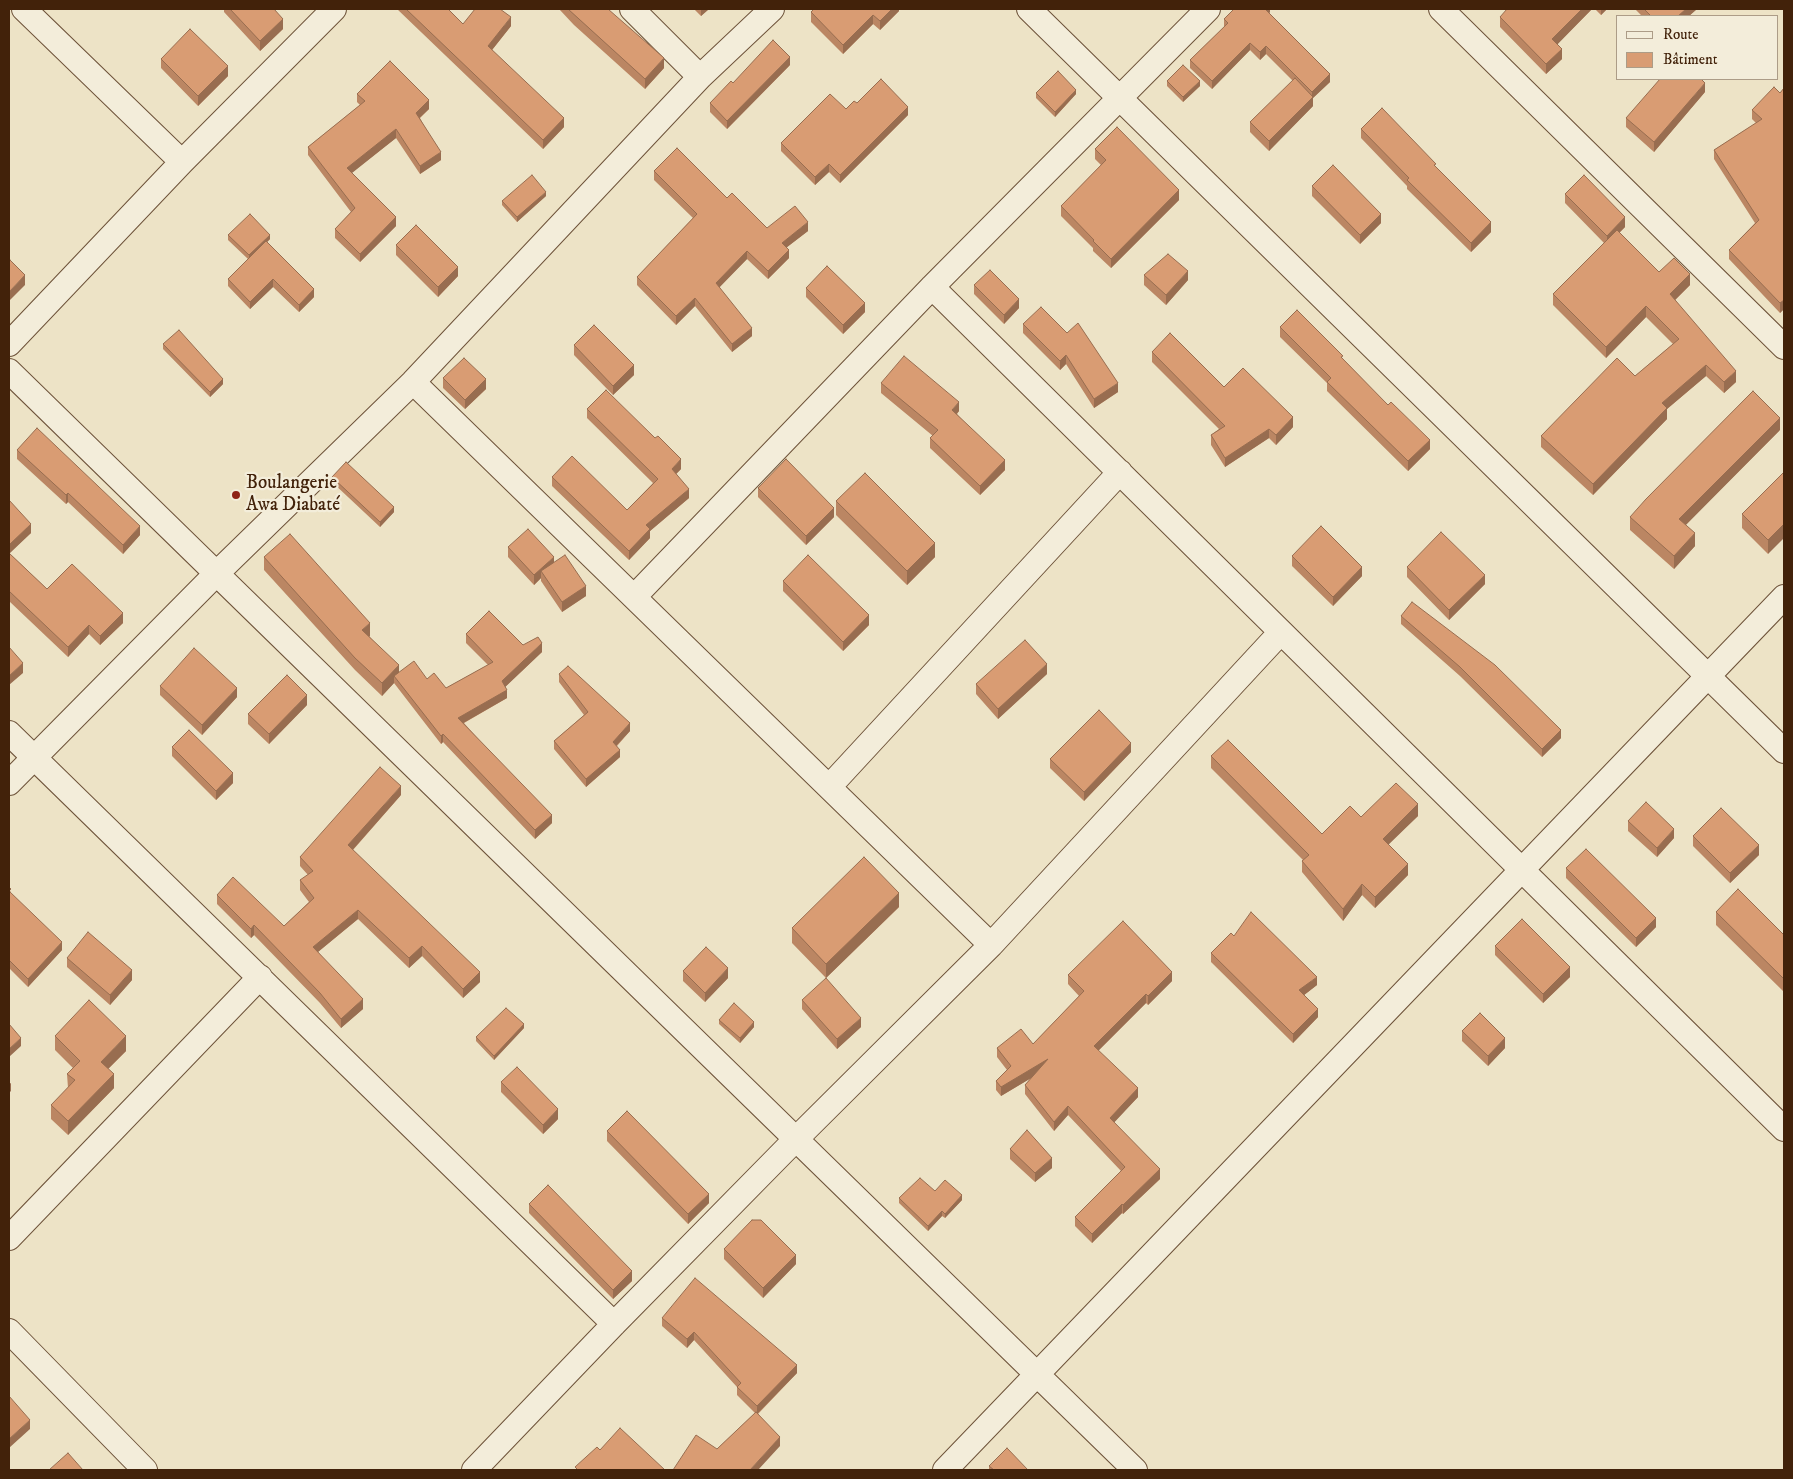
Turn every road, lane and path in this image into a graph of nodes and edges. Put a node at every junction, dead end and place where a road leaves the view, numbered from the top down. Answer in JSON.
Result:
{"nodes":[{"id":1,"x":24,"y":9,"type":"edge"},
{"id":2,"x":334,"y":9,"type":"edge"},
{"id":3,"x":632,"y":9,"type":"edge"},
{"id":4,"x":772,"y":9,"type":"edge"},
{"id":5,"x":1029,"y":9,"type":"edge"},
{"id":6,"x":1208,"y":9,"type":"edge"},
{"id":7,"x":1441,"y":9,"type":"edge"},
{"id":8,"x":700,"y":78,"type":"junction"},
{"id":9,"x":1120,"y":98,"type":"junction"},
{"id":10,"x":182,"y":162,"type":"junction"},
{"id":11,"x":932,"y":287,"type":"junction"},
{"id":12,"x":9,"y":344,"type":"edge"},
{"id":13,"x":1784,"y":347,"type":"edge"},
{"id":14,"x":9,"y":371,"type":"edge"},
{"id":15,"x":413,"y":382,"type":"junction"},
{"id":16,"x":1120,"y":472,"type":"junction"},
{"id":17,"x":216,"y":574,"type":"junction"},
{"id":18,"x":634,"y":597,"type":"junction"},
{"id":19,"x":1784,"y":597,"type":"edge"},
{"id":20,"x":1281,"y":632,"type":"junction"},
{"id":21,"x":1708,"y":676,"type":"junction"},
{"id":22,"x":9,"y":733,"type":"edge"},
{"id":23,"x":1784,"y":751,"type":"edge"},
{"id":24,"x":34,"y":757,"type":"junction"},
{"id":25,"x":9,"y":783,"type":"edge"},
{"id":26,"x":829,"y":787,"type":"junction"},
{"id":27,"x":1523,"y":869,"type":"junction"},
{"id":28,"x":991,"y":945,"type":"junction"},
{"id":29,"x":260,"y":977,"type":"junction"},
{"id":30,"x":1784,"y":1129,"type":"edge"},
{"id":31,"x":794,"y":1140,"type":"junction"},
{"id":32,"x":9,"y":1238,"type":"edge"},
{"id":33,"x":614,"y":1324,"type":"junction"},
{"id":34,"x":9,"y":1331,"type":"edge"},
{"id":35,"x":1037,"y":1374,"type":"junction"},
{"id":36,"x":145,"y":1470,"type":"edge"},
{"id":37,"x":474,"y":1470,"type":"edge"},
{"id":38,"x":945,"y":1470,"type":"edge"},
{"id":39,"x":1134,"y":1470,"type":"edge"}],
"edges":[{"from":1,"to":10,"type":"street"},
{"from":2,"to":10,"type":"street"},
{"from":3,"to":8,"type":"street"},
{"from":4,"to":8,"type":"street"},
{"from":5,"to":9,"type":"street"},
{"from":6,"to":9,"type":"street"},
{"from":7,"to":13,"type":"street"},
{"from":8,"to":15,"type":"street"},
{"from":9,"to":11,"type":"street"},
{"from":9,"to":21,"type":"street"},
{"from":10,"to":12,"type":"street"},
{"from":11,"to":16,"type":"street"},
{"from":11,"to":18,"type":"street"},
{"from":14,"to":17,"type":"street"},
{"from":15,"to":17,"type":"street"},
{"from":15,"to":18,"type":"street"},
{"from":16,"to":20,"type":"street"},
{"from":16,"to":26,"type":"street"},
{"from":17,"to":24,"type":"street"},
{"from":17,"to":31,"type":"street"},
{"from":18,"to":26,"type":"street"},
{"from":19,"to":21,"type":"street"},
{"from":20,"to":27,"type":"street"},
{"from":20,"to":28,"type":"street"},
{"from":21,"to":23,"type":"street"},
{"from":21,"to":27,"type":"street"},
{"from":22,"to":24,"type":"street"},
{"from":24,"to":25,"type":"street"},
{"from":24,"to":29,"type":"street"},
{"from":26,"to":28,"type":"street"},
{"from":27,"to":30,"type":"street"},
{"from":27,"to":35,"type":"street"},
{"from":28,"to":31,"type":"street"},
{"from":29,"to":32,"type":"street"},
{"from":29,"to":33,"type":"street"},
{"from":31,"to":33,"type":"street"},
{"from":31,"to":35,"type":"street"},
{"from":33,"to":37,"type":"street"},
{"from":34,"to":36,"type":"street"},
{"from":35,"to":38,"type":"street"},
{"from":35,"to":39,"type":"street"}]}
